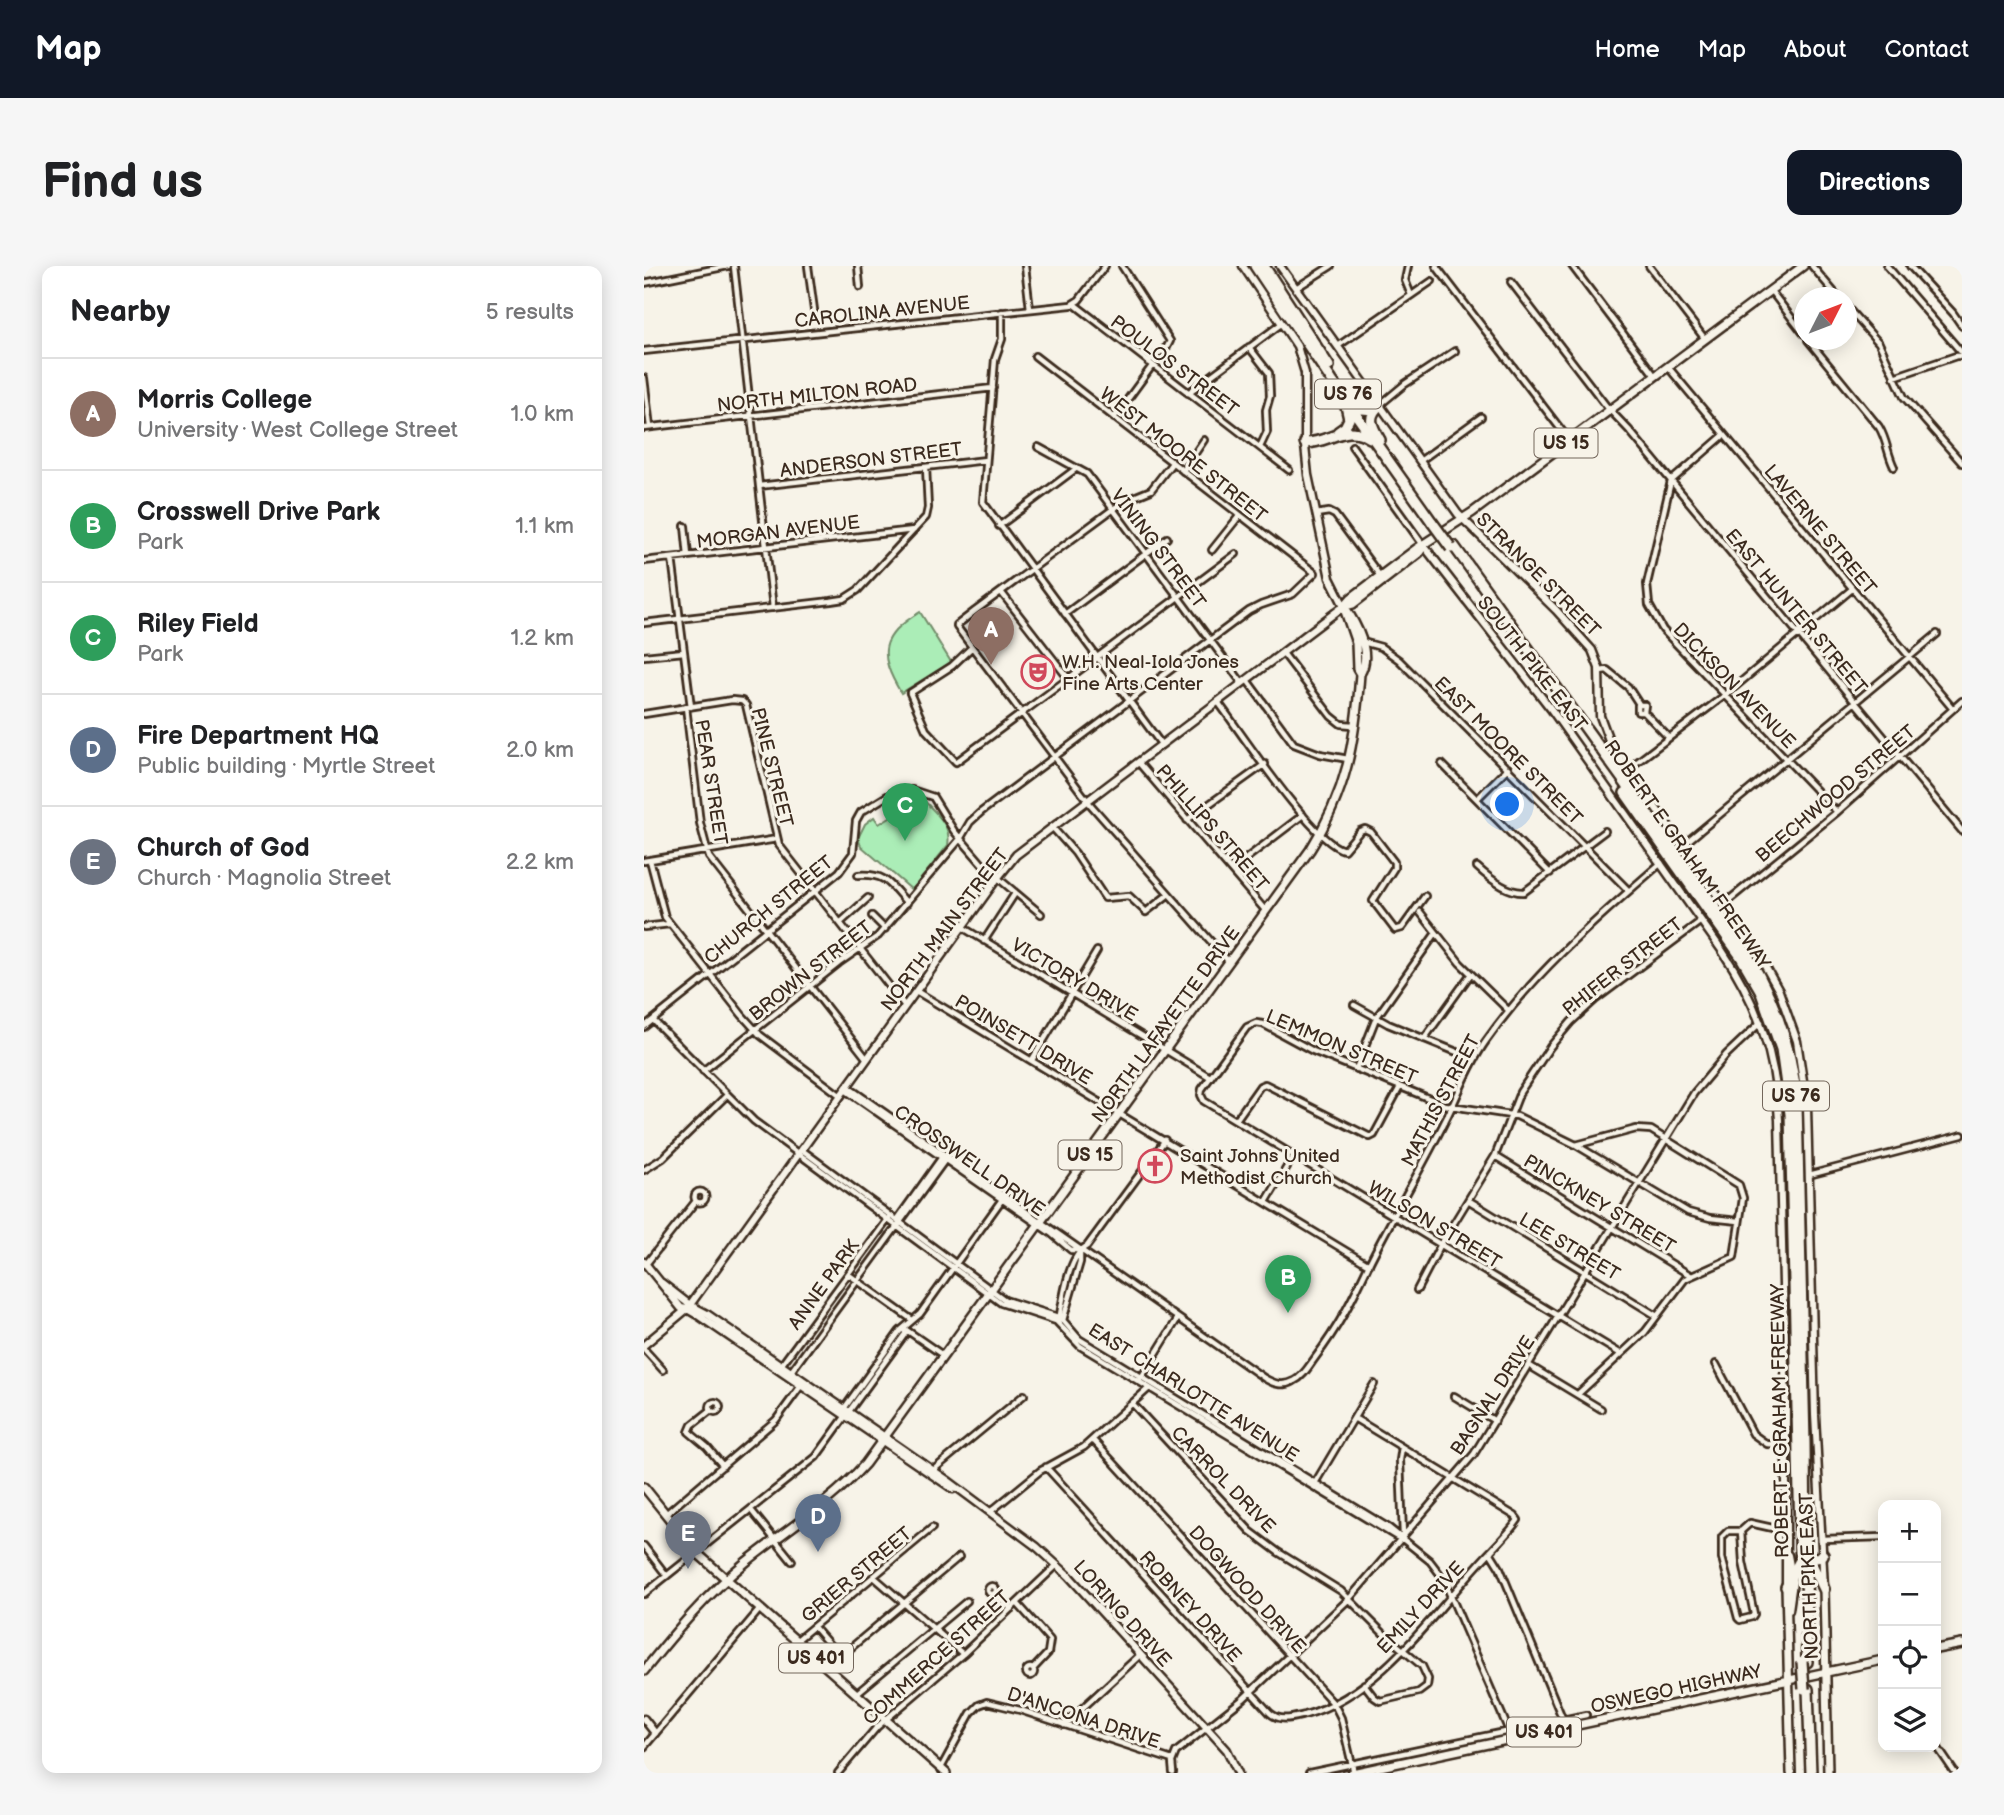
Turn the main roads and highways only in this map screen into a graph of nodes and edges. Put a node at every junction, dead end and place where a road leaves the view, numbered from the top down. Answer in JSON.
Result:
{"nodes":[{"id":1,"x":1255,"y":266,"type":"edge"},
{"id":2,"x":1264,"y":266,"type":"edge"},
{"id":3,"x":1801,"y":267,"type":"edge"},
{"id":4,"x":1346,"y":397,"type":"junction"},
{"id":5,"x":1324,"y":440,"type":"junction"},
{"id":6,"x":1305,"y":443,"type":"road end"},
{"id":7,"x":1380,"y":444,"type":"junction"},
{"id":8,"x":1424,"y":546,"type":"junction"},
{"id":9,"x":1344,"y":606,"type":"junction"},
{"id":10,"x":1362,"y":672,"type":"junction"},
{"id":11,"x":644,"y":1488,"type":"edge"},
{"id":12,"x":1805,"y":1554,"type":"junction"},
{"id":13,"x":1788,"y":1555,"type":"road end"},
{"id":14,"x":1823,"y":1555,"type":"road end"},
{"id":15,"x":726,"y":1579,"type":"junction"},
{"id":16,"x":1786,"y":1587,"type":"joint"},
{"id":17,"x":1825,"y":1589,"type":"joint"},
{"id":18,"x":1962,"y":1644,"type":"edge"},
{"id":19,"x":1941,"y":1648,"type":"edge"},
{"id":20,"x":1878,"y":1664,"type":"edge"},
{"id":21,"x":644,"y":1671,"type":"edge"},
{"id":22,"x":1827,"y":1672,"type":"junction"},
{"id":23,"x":1788,"y":1681,"type":"junction"},
{"id":24,"x":1352,"y":1770,"type":"edge"},
{"id":25,"x":943,"y":1771,"type":"edge"},
{"id":26,"x":1791,"y":1773,"type":"edge"},
{"id":27,"x":1809,"y":1773,"type":"edge"},
{"id":28,"x":1827,"y":1773,"type":"edge"}],
"edges":[{"from":1,"to":4,"type":"highway","name":"ROBERT E GRAHAM FREEWAY","number":"US 76"},
{"from":2,"to":4,"type":"highway","name":"ROBERT E GRAHAM FREEWAY","number":"US 76"},
{"from":3,"to":8,"type":"main road","number":"US 15"},
{"from":4,"to":5,"type":"highway"},
{"from":4,"to":7,"type":"highway","name":"ROBERT E GRAHAM FREEWAY","number":"US 76"},
{"from":4,"to":7,"type":"highway"},
{"from":5,"to":6,"type":"highway"},
{"from":5,"to":7,"type":"highway"},
{"from":7,"to":12,"type":"highway","name":"ROBERT E GRAHAM FREEWAY","number":"US 76","bridge":true},
{"from":8,"to":9,"type":"main road"},
{"from":8,"to":9,"type":"main road"},
{"from":9,"to":10,"type":"main road","name":"NORTH LAFAYETTE DRIVE"},
{"from":9,"to":10,"type":"main road"},
{"from":10,"to":15,"type":"main road","name":"NORTH LAFAYETTE DRIVE","number":"US 15"},
{"from":11,"to":15,"type":"main road","number":"US 401"},
{"from":12,"to":13,"type":"highway"},
{"from":12,"to":14,"type":"highway"},
{"from":12,"to":16,"type":"highway"},
{"from":12,"to":17,"type":"highway"},
{"from":12,"to":27,"type":"highway","name":"ROBERT E GRAHAM FREEWAY","number":"US 76","bridge":true},
{"from":15,"to":21,"type":"main road","name":"NORTH LAFAYETTE DRIVE","number":"US 15"},
{"from":15,"to":25,"type":"main road","number":"US 401"},
{"from":16,"to":23,"type":"main road","name":"SOUTH PIKE EAST"},
{"from":17,"to":22,"type":"main road","name":"NORTH PIKE EAST"},
{"from":18,"to":19,"type":"main road"},
{"from":20,"to":22,"type":"main road","name":"OSWEGO HIGHWAY","number":"US 401"},
{"from":22,"to":23,"type":"main road","name":"OSWEGO HIGHWAY","number":"US 401"},
{"from":22,"to":28,"type":"main road","name":"NORTH PIKE EAST"},
{"from":23,"to":24,"type":"main road","name":"OSWEGO HIGHWAY","number":"US 401"},
{"from":23,"to":26,"type":"main road","name":"SOUTH PIKE EAST"}]}
